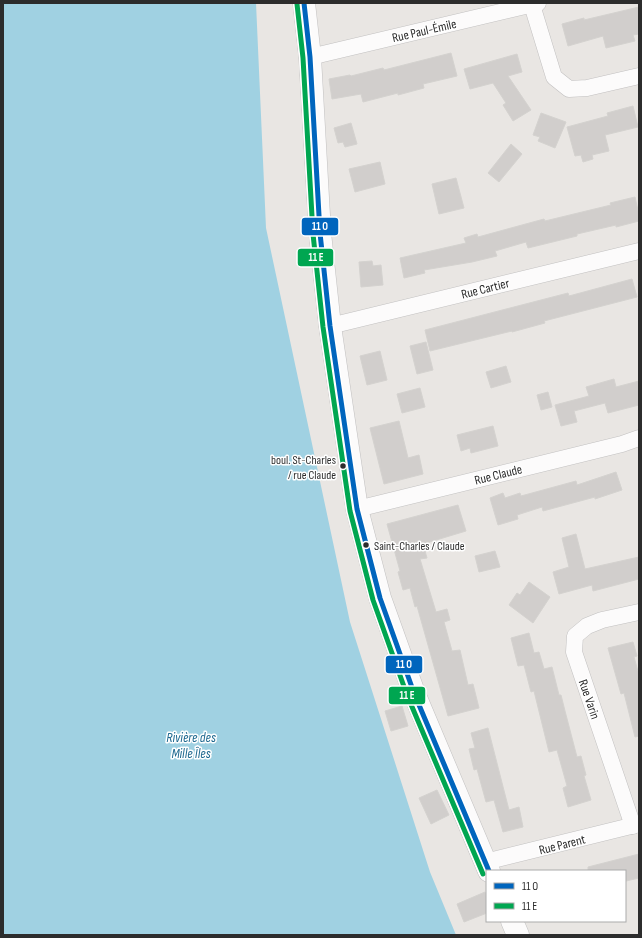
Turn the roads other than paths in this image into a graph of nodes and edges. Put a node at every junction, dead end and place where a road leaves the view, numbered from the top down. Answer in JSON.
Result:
{"nodes":[{"id":1,"x":304,"y":3,"type":"edge"},
{"id":2,"x":535,"y":4,"type":"edge"},
{"id":3,"x":310,"y":57,"type":"junction"},
{"id":4,"x":639,"y":76,"type":"edge"},
{"id":5,"x":639,"y":251,"type":"edge"},
{"id":6,"x":330,"y":326,"type":"junction"},
{"id":7,"x":639,"y":438,"type":"edge"},
{"id":8,"x":357,"y":509,"type":"junction"},
{"id":9,"x":639,"y":612,"type":"edge"},
{"id":10,"x":636,"y":825,"type":"edge"},
{"id":11,"x":487,"y":867,"type":"edge"},
{"id":12,"x":512,"y":922,"type":"edge"},
{"id":13,"x":518,"y":935,"type":"edge"}],
"edges":[{"from":1,"to":3,"type":"main road"},
{"from":2,"to":3,"type":"street","name":"Rue Paul-Émile"},
{"from":2,"to":4,"type":"street"},
{"from":3,"to":6,"type":"main road"},
{"from":5,"to":6,"type":"street","name":"Rue Cartier"},
{"from":6,"to":8,"type":"main road"},
{"from":7,"to":8,"type":"street","name":"Rue Claude"},
{"from":8,"to":11,"type":"main road"},
{"from":9,"to":10,"type":"street","name":"Rue Varin"},
{"from":10,"to":11,"type":"street","name":"Rue Parent"},
{"from":12,"to":13,"type":"main road"}]}
